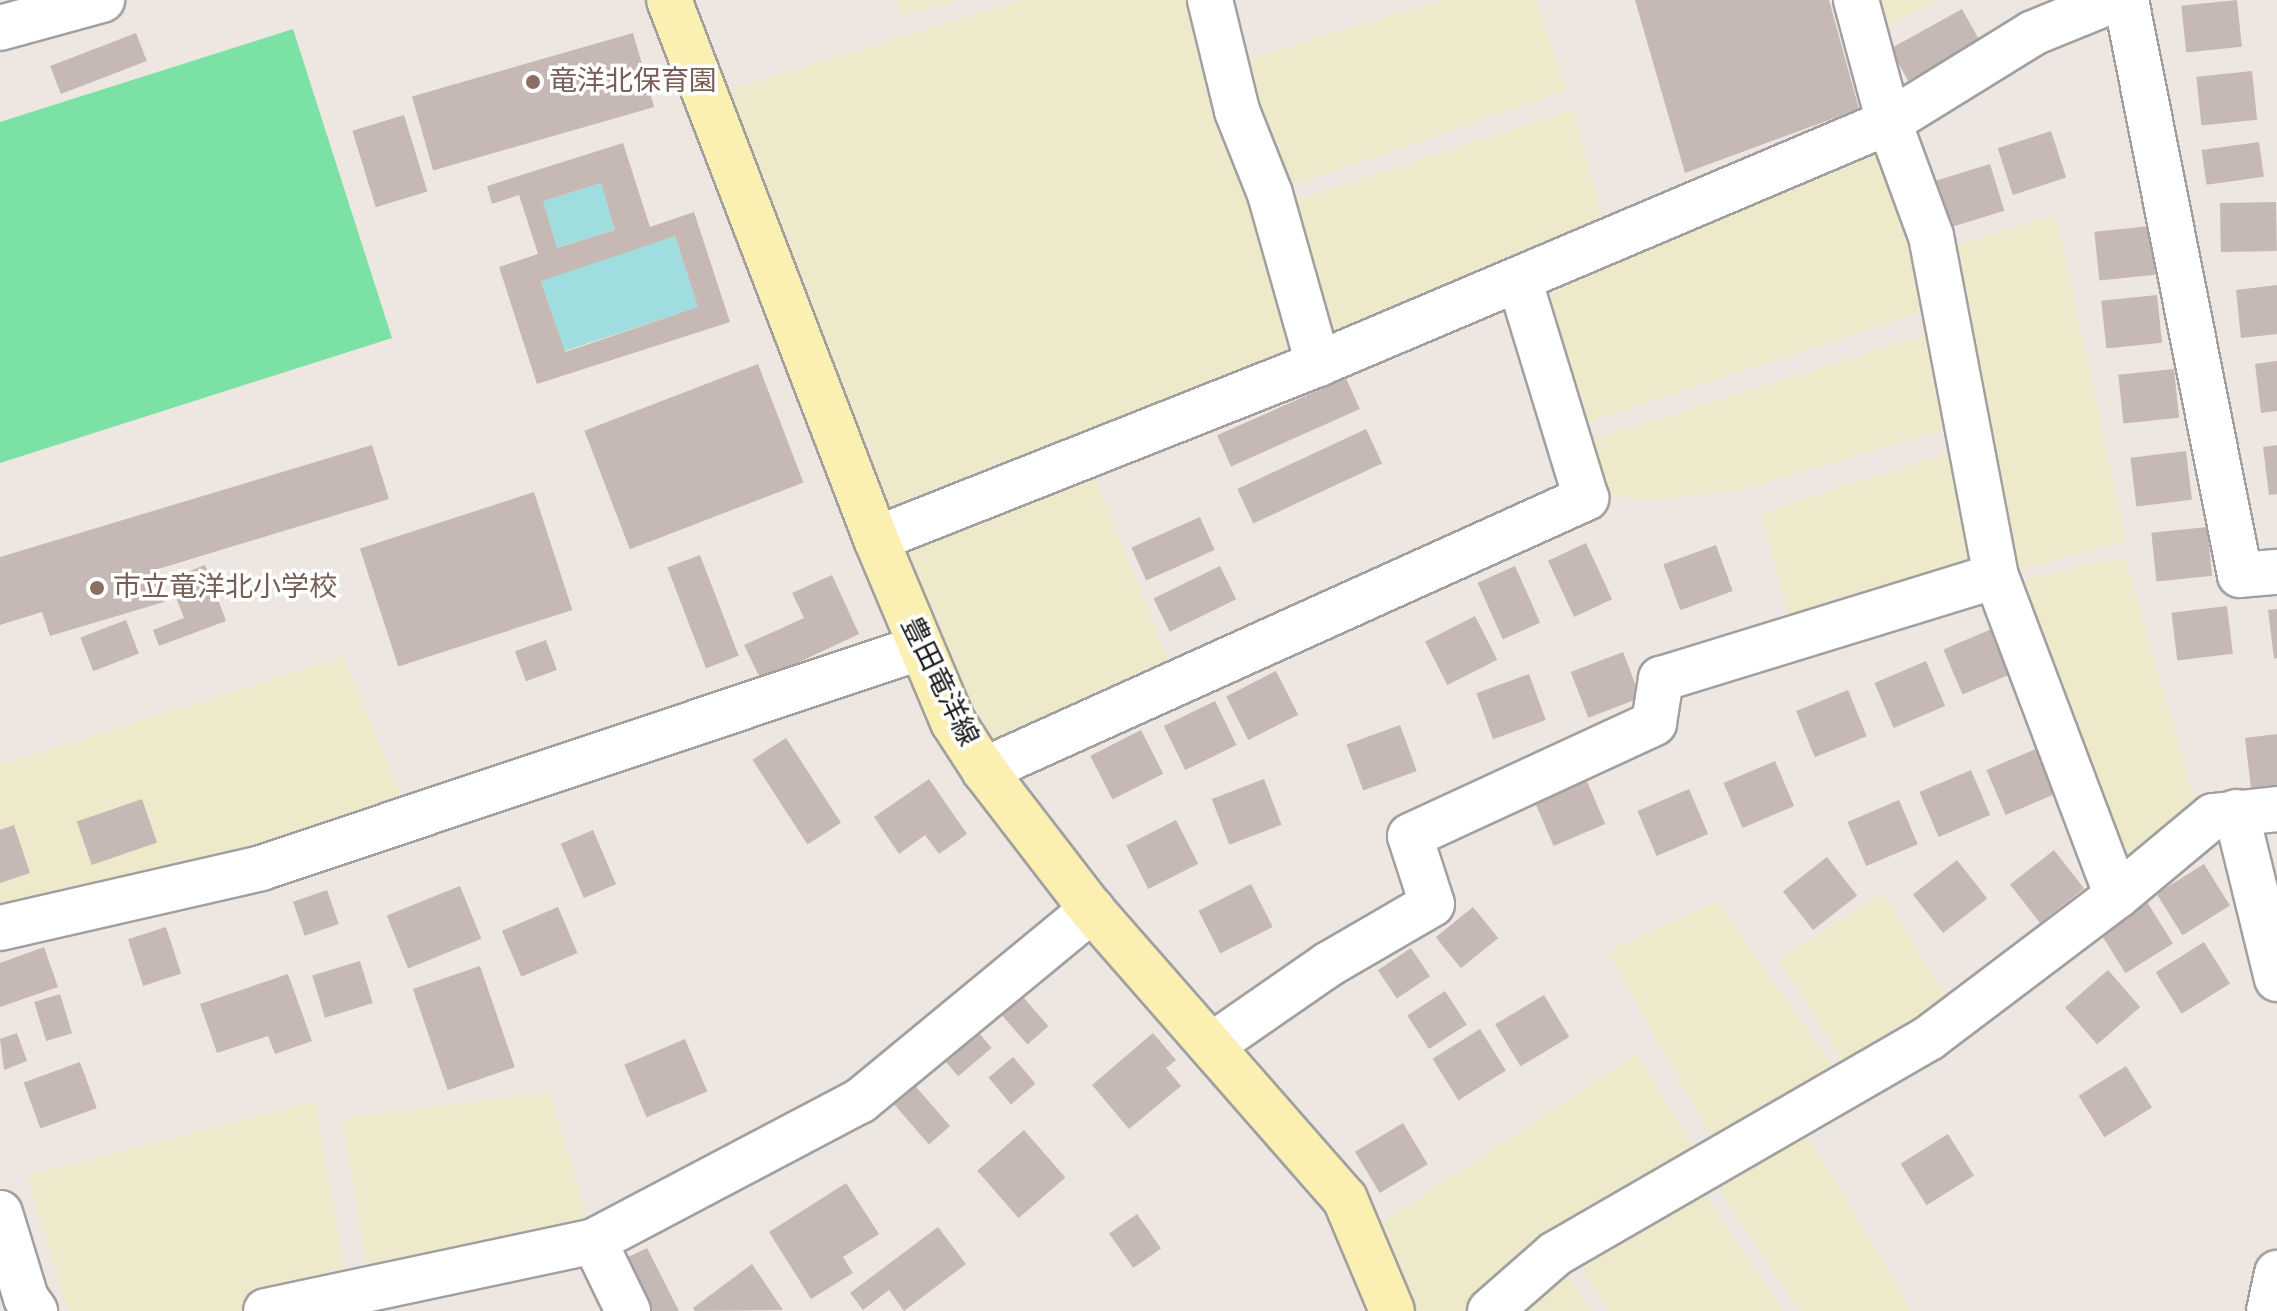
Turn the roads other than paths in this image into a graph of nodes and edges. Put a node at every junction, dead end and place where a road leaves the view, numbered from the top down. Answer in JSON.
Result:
{"nodes":[{"id":1,"x":102,"y":0,"type":"edge"},
{"id":2,"x":669,"y":0,"type":"edge"},
{"id":3,"x":1210,"y":0,"type":"edge"},
{"id":4,"x":1856,"y":0,"type":"edge"},
{"id":5,"x":2114,"y":0,"type":"edge"},
{"id":6,"x":2126,"y":0,"type":"edge"},
{"id":7,"x":0,"y":28,"type":"edge"},
{"id":8,"x":1889,"y":122,"type":"junction"},
{"id":9,"x":1519,"y":279,"type":"junction"},
{"id":10,"x":1318,"y":364,"type":"junction"},
{"id":11,"x":876,"y":539,"type":"junction"},
{"id":12,"x":2277,"y":572,"type":"edge"},
{"id":13,"x":1996,"y":576,"type":"junction"},
{"id":14,"x":919,"y":648,"type":"junction"},
{"id":15,"x":984,"y":770,"type":"junction"},
{"id":16,"x":2256,"y":810,"type":"edge"},
{"id":17,"x":2117,"y":896,"type":"junction"},
{"id":18,"x":1092,"y":910,"type":"junction"},
{"id":19,"x":0,"y":928,"type":"edge"},
{"id":20,"x":2277,"y":979,"type":"edge"},
{"id":21,"x":1212,"y":1045,"type":"junction"},
{"id":22,"x":0,"y":1213,"type":"edge"},
{"id":23,"x":594,"y":1241,"type":"junction"},
{"id":24,"x":35,"y":1311,"type":"edge"},
{"id":25,"x":266,"y":1311,"type":"edge"},
{"id":26,"x":628,"y":1311,"type":"edge"},
{"id":27,"x":1392,"y":1311,"type":"edge"},
{"id":28,"x":1490,"y":1311,"type":"edge"}],
"edges":[{"from":1,"to":7,"type":"street"},
{"from":2,"to":11,"type":"main road","name":"豊田竜洋線"},
{"from":3,"to":10,"type":"street"},
{"from":4,"to":8,"type":"street"},
{"from":5,"to":8,"type":"street"},
{"from":6,"to":12,"type":"street"},
{"from":8,"to":9,"type":"street"},
{"from":8,"to":13,"type":"street"},
{"from":9,"to":10,"type":"street"},
{"from":9,"to":15,"type":"street"},
{"from":10,"to":11,"type":"street"},
{"from":11,"to":14,"type":"main road","name":"豊田竜洋線"},
{"from":13,"to":17,"type":"street"},
{"from":13,"to":21,"type":"street"},
{"from":14,"to":15,"type":"main road","name":"豊田竜洋線"},
{"from":14,"to":19,"type":"street"},
{"from":15,"to":18,"type":"main road","name":"豊田竜洋線"},
{"from":16,"to":17,"type":"street"},
{"from":16,"to":20,"type":"street"},
{"from":17,"to":28,"type":"street"},
{"from":18,"to":21,"type":"main road","name":"豊田竜洋線"},
{"from":18,"to":23,"type":"street"},
{"from":21,"to":27,"type":"main road","name":"豊田竜洋線"},
{"from":22,"to":24,"type":"street"},
{"from":23,"to":25,"type":"street"},
{"from":23,"to":26,"type":"street"}]}
